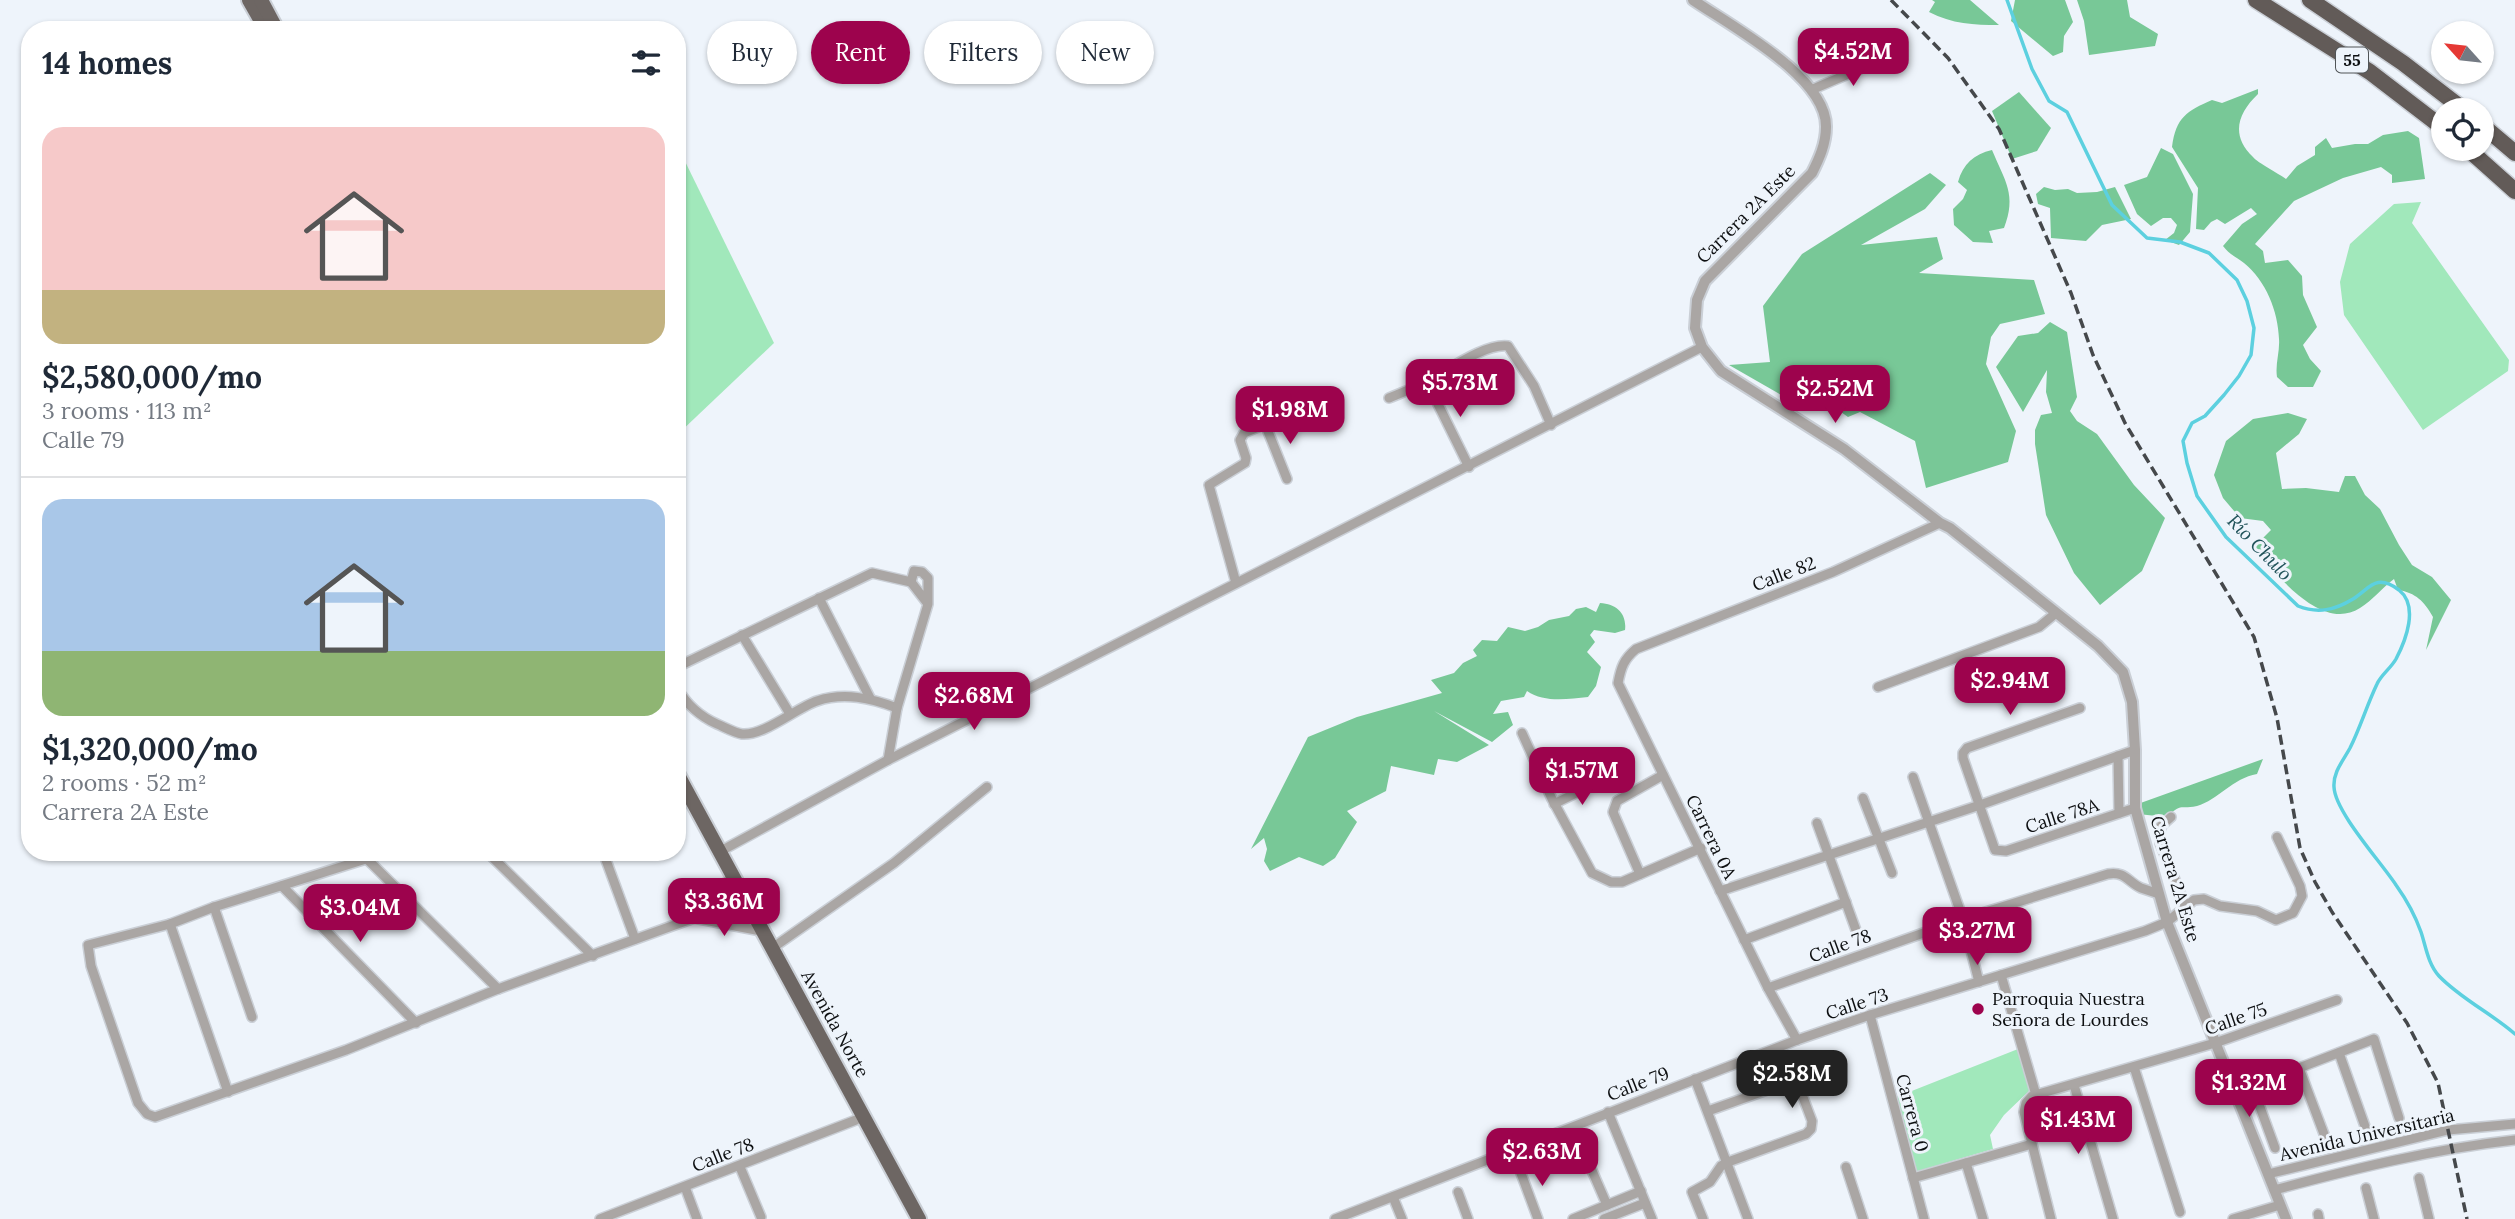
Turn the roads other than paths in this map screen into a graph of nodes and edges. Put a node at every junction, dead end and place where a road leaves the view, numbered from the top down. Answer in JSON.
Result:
{"nodes":[{"id":1,"x":249,"y":0,"type":"edge"},
{"id":2,"x":261,"y":0,"type":"edge"},
{"id":3,"x":1693,"y":0,"type":"edge"},
{"id":4,"x":2256,"y":0,"type":"edge"},
{"id":5,"x":2310,"y":0,"type":"edge"},
{"id":6,"x":261,"y":21,"type":"edge"},
{"id":7,"x":272,"y":21,"type":"edge"},
{"id":8,"x":1883,"y":59,"type":"dead end"},
{"id":9,"x":1811,"y":90,"type":"junction"},
{"id":10,"x":2448,"y":98,"type":"edge"},
{"id":11,"x":2431,"y":119,"type":"edge"},
{"id":12,"x":2494,"y":135,"type":"edge"},
{"id":13,"x":2515,"y":153,"type":"edge"},
{"id":14,"x":2481,"y":161,"type":"edge"},
{"id":15,"x":2515,"y":191,"type":"edge"},
{"id":16,"x":1702,"y":348,"type":"junction"},
{"id":17,"x":1426,"y":382,"type":"junction"},
{"id":18,"x":1389,"y":398,"type":"dead end"},
{"id":19,"x":1290,"y":413,"type":"dead end"},
{"id":20,"x":1265,"y":424,"type":"junction"},
{"id":21,"x":1551,"y":425,"type":"junction"},
{"id":22,"x":1469,"y":467,"type":"junction"},
{"id":23,"x":1287,"y":479,"type":"dead end"},
{"id":24,"x":1945,"y":526,"type":"junction"},
{"id":25,"x":911,"y":582,"type":"junction"},
{"id":26,"x":1236,"y":583,"type":"junction"},
{"id":27,"x":819,"y":598,"type":"junction"},
{"id":28,"x":928,"y":604,"type":"junction"},
{"id":29,"x":2056,"y":613,"type":"junction"},
{"id":30,"x":742,"y":635,"type":"junction"},
{"id":31,"x":1636,"y":649,"type":"joint"},
{"id":32,"x":686,"y":663,"type":"edge"},
{"id":33,"x":1878,"y":687,"type":"dead end"},
{"id":34,"x":870,"y":698,"type":"junction"},
{"id":35,"x":686,"y":701,"type":"edge"},
{"id":36,"x":897,"y":708,"type":"junction"},
{"id":37,"x":2080,"y":708,"type":"dead end"},
{"id":38,"x":790,"y":714,"type":"junction"},
{"id":39,"x":1522,"y":733,"type":"dead end"},
{"id":40,"x":2135,"y":750,"type":"junction"},
{"id":41,"x":2118,"y":756,"type":"junction"},
{"id":42,"x":888,"y":760,"type":"junction"},
{"id":43,"x":1663,"y":775,"type":"junction"},
{"id":44,"x":1913,"y":777,"type":"dead end"},
{"id":45,"x":1596,"y":783,"type":"dead end"},
{"id":46,"x":987,"y":787,"type":"dead end"},
{"id":47,"x":686,"y":790,"type":"edge"},
{"id":48,"x":1864,"y":798,"type":"dead end"},
{"id":49,"x":686,"y":804,"type":"edge"},
{"id":50,"x":1554,"y":804,"type":"junction"},
{"id":51,"x":1980,"y":805,"type":"junction"},
{"id":52,"x":2135,"y":808,"type":"junction"},
{"id":53,"x":2119,"y":813,"type":"junction"},
{"id":54,"x":2171,"y":817,"type":"dead end"},
{"id":55,"x":1928,"y":822,"type":"junction"},
{"id":56,"x":1817,"y":823,"type":"dead end"},
{"id":57,"x":2277,"y":837,"type":"dead end"},
{"id":58,"x":1877,"y":839,"type":"junction"},
{"id":59,"x":1701,"y":848,"type":"junction"},
{"id":60,"x":719,"y":852,"type":"junction"},
{"id":61,"x":1828,"y":854,"type":"junction"},
{"id":62,"x":361,"y":861,"type":"edge"},
{"id":63,"x":369,"y":861,"type":"edge"},
{"id":64,"x":497,"y":861,"type":"edge"},
{"id":65,"x":606,"y":861,"type":"edge"},
{"id":66,"x":1892,"y":873,"type":"dead end"},
{"id":67,"x":1640,"y":874,"type":"junction"},
{"id":68,"x":729,"y":878,"type":"junction"},
{"id":69,"x":282,"y":886,"type":"junction"},
{"id":70,"x":1720,"y":891,"type":"junction"},
{"id":71,"x":2159,"y":894,"type":"junction"},
{"id":72,"x":1846,"y":902,"type":"junction"},
{"id":73,"x":214,"y":907,"type":"junction"},
{"id":74,"x":2186,"y":907,"type":"junction"},
{"id":75,"x":694,"y":918,"type":"junction"},
{"id":76,"x":1963,"y":919,"type":"junction"},
{"id":77,"x":2167,"y":922,"type":"junction"},
{"id":78,"x":170,"y":924,"type":"junction"},
{"id":79,"x":755,"y":929,"type":"junction"},
{"id":80,"x":1857,"y":933,"type":"dead end"},
{"id":81,"x":635,"y":939,"type":"junction"},
{"id":82,"x":1744,"y":940,"type":"junction"},
{"id":83,"x":771,"y":949,"type":"junction"},
{"id":84,"x":593,"y":956,"type":"junction"},
{"id":85,"x":2001,"y":975,"type":"junction"},
{"id":86,"x":1979,"y":982,"type":"junction"},
{"id":87,"x":1768,"y":988,"type":"junction"},
{"id":88,"x":498,"y":989,"type":"junction"},
{"id":89,"x":2337,"y":1000,"type":"dead end"},
{"id":90,"x":1870,"y":1015,"type":"junction"},
{"id":91,"x":252,"y":1017,"type":"dead end"},
{"id":92,"x":416,"y":1023,"type":"junction"},
{"id":93,"x":1797,"y":1040,"type":"junction"},
{"id":94,"x":2215,"y":1043,"type":"junction"},
{"id":95,"x":2339,"y":1053,"type":"junction"},
{"id":96,"x":2134,"y":1067,"type":"junction"},
{"id":97,"x":2298,"y":1068,"type":"junction"},
{"id":98,"x":1695,"y":1079,"type":"junction"},
{"id":99,"x":2250,"y":1080,"type":"junction"},
{"id":100,"x":2074,"y":1086,"type":"junction"},
{"id":101,"x":2232,"y":1086,"type":"junction"},
{"id":102,"x":228,"y":1092,"type":"junction"},
{"id":103,"x":2036,"y":1095,"type":"junction"},
{"id":104,"x":1708,"y":1111,"type":"junction"},
{"id":105,"x":1608,"y":1112,"type":"junction"},
{"id":106,"x":2399,"y":1118,"type":"dead end"},
{"id":107,"x":856,"y":1121,"type":"junction"},
{"id":108,"x":2515,"y":1124,"type":"edge"},
{"id":109,"x":2367,"y":1132,"type":"dead end"},
{"id":110,"x":2515,"y":1140,"type":"edge"},
{"id":111,"x":2327,"y":1142,"type":"dead end"},
{"id":112,"x":1580,"y":1143,"type":"dead end"},
{"id":113,"x":2032,"y":1144,"type":"junction"},
{"id":114,"x":2275,"y":1148,"type":"dead end"},
{"id":115,"x":1728,"y":1162,"type":"junction"},
{"id":116,"x":1966,"y":1163,"type":"junction"},
{"id":117,"x":740,"y":1167,"type":"junction"},
{"id":118,"x":1846,"y":1167,"type":"dead end"},
{"id":119,"x":1519,"y":1168,"type":"dead end"},
{"id":120,"x":2268,"y":1174,"type":"junction"},
{"id":121,"x":1913,"y":1178,"type":"junction"},
{"id":122,"x":2419,"y":1178,"type":"dead end"},
{"id":123,"x":685,"y":1186,"type":"junction"},
{"id":124,"x":2366,"y":1188,"type":"dead end"},
{"id":125,"x":2274,"y":1190,"type":"junction"},
{"id":126,"x":1641,"y":1191,"type":"junction"},
{"id":127,"x":1458,"y":1192,"type":"dead end"},
{"id":128,"x":1393,"y":1197,"type":"junction"},
{"id":129,"x":1645,"y":1203,"type":"junction"},
{"id":130,"x":1607,"y":1205,"type":"junction"},
{"id":131,"x":2280,"y":1205,"type":"junction"},
{"id":132,"x":631,"y":1208,"type":"junction"},
{"id":133,"x":2180,"y":1212,"type":"dead end"},
{"id":134,"x":761,"y":1217,"type":"edge"},
{"id":135,"x":600,"y":1219,"type":"edge"},
{"id":136,"x":635,"y":1219,"type":"edge"},
{"id":137,"x":697,"y":1219,"type":"edge"},
{"id":138,"x":910,"y":1219,"type":"edge"},
{"id":139,"x":919,"y":1219,"type":"edge"},
{"id":140,"x":1335,"y":1219,"type":"edge"},
{"id":141,"x":1402,"y":1219,"type":"edge"},
{"id":142,"x":1468,"y":1219,"type":"edge"},
{"id":143,"x":1538,"y":1219,"type":"edge"},
{"id":144,"x":1573,"y":1219,"type":"edge"},
{"id":145,"x":1604,"y":1219,"type":"edge"},
{"id":146,"x":1652,"y":1219,"type":"edge"},
{"id":147,"x":1703,"y":1219,"type":"edge"},
{"id":148,"x":1748,"y":1219,"type":"edge"},
{"id":149,"x":1863,"y":1219,"type":"edge"},
{"id":150,"x":1924,"y":1219,"type":"edge"},
{"id":151,"x":1983,"y":1219,"type":"edge"},
{"id":152,"x":2051,"y":1219,"type":"edge"},
{"id":153,"x":2113,"y":1219,"type":"edge"},
{"id":154,"x":2234,"y":1219,"type":"edge"},
{"id":155,"x":2286,"y":1219,"type":"edge"},
{"id":156,"x":2374,"y":1219,"type":"edge"},
{"id":157,"x":2429,"y":1219,"type":"edge"}],
"edges":[{"from":1,"to":6,"type":"main road"},
{"from":2,"to":7,"type":"main road"},
{"from":3,"to":9,"type":"street","name":"Carrera 2A Este"},
{"from":4,"to":11,"type":"highway","number":"55"},
{"from":5,"to":10,"type":"highway","number":"55"},
{"from":8,"to":9,"type":"street"},
{"from":9,"to":16,"type":"street","name":"Carrera 2A Este"},
{"from":12,"to":13,"type":"highway"},
{"from":14,"to":15,"type":"highway"},
{"from":16,"to":21,"type":"street"},
{"from":16,"to":24,"type":"street","name":"Carrera 2A Este"},
{"from":17,"to":18,"type":"street"},
{"from":17,"to":21,"type":"street"},
{"from":17,"to":22,"type":"street"},
{"from":19,"to":20,"type":"street"},
{"from":20,"to":23,"type":"street"},
{"from":20,"to":26,"type":"street"},
{"from":21,"to":22,"type":"street"},
{"from":22,"to":26,"type":"street"},
{"from":24,"to":29,"type":"street","name":"Carrera 2A Este"},
{"from":24,"to":31,"type":"street","name":"Calle 82"},
{"from":25,"to":27,"type":"street"},
{"from":25,"to":28,"type":"street"},
{"from":25,"to":28,"type":"street"},
{"from":26,"to":42,"type":"street"},
{"from":27,"to":30,"type":"street"},
{"from":27,"to":34,"type":"street"},
{"from":28,"to":36,"type":"street"},
{"from":29,"to":33,"type":"street"},
{"from":29,"to":40,"type":"street","name":"Carrera 2A Este"},
{"from":30,"to":32,"type":"street"},
{"from":30,"to":38,"type":"street"},
{"from":31,"to":43,"type":"street","name":"Carrera 0A"},
{"from":34,"to":36,"type":"street"},
{"from":34,"to":38,"type":"street"},
{"from":35,"to":38,"type":"street"},
{"from":36,"to":42,"type":"street"},
{"from":37,"to":51,"type":"street"},
{"from":39,"to":50,"type":"street"},
{"from":40,"to":41,"type":"street"},
{"from":40,"to":52,"type":"street","name":"Carrera 2A Este"},
{"from":41,"to":51,"type":"street"},
{"from":41,"to":53,"type":"street"},
{"from":42,"to":60,"type":"street"},
{"from":43,"to":59,"type":"street","name":"Carrera 0A"},
{"from":43,"to":67,"type":"street"},
{"from":44,"to":55,"type":"street"},
{"from":45,"to":50,"type":"street"},
{"from":46,"to":83,"type":"street"},
{"from":47,"to":60,"type":"main road","name":"Avenida Norte"},
{"from":48,"to":58,"type":"street"},
{"from":49,"to":68,"type":"main road","name":"Avenida Norte"},
{"from":50,"to":67,"type":"street"},
{"from":51,"to":53,"type":"street","name":"Calle 78A"},
{"from":51,"to":55,"type":"street"},
{"from":52,"to":53,"type":"street","name":"Calle 78A"},
{"from":52,"to":71,"type":"street","name":"Carrera 2A Este"},
{"from":54,"to":74,"type":"street"},
{"from":55,"to":58,"type":"street"},
{"from":55,"to":76,"type":"street"},
{"from":56,"to":61,"type":"street"},
{"from":57,"to":74,"type":"street"},
{"from":58,"to":61,"type":"street"},
{"from":58,"to":66,"type":"street"},
{"from":59,"to":67,"type":"street"},
{"from":59,"to":70,"type":"street","name":"Carrera 0A"},
{"from":60,"to":68,"type":"main road","name":"Avenida Norte"},
{"from":61,"to":70,"type":"street"},
{"from":61,"to":72,"type":"street"},
{"from":62,"to":69,"type":"street"},
{"from":63,"to":88,"type":"street"},
{"from":64,"to":84,"type":"street"},
{"from":65,"to":81,"type":"street"},
{"from":68,"to":75,"type":"street"},
{"from":68,"to":79,"type":"main road","name":"Avenida Norte"},
{"from":69,"to":73,"type":"street"},
{"from":69,"to":92,"type":"street"},
{"from":70,"to":82,"type":"street","name":"Carrera 0A"},
{"from":71,"to":76,"type":"street","name":"Calle 78"},
{"from":71,"to":77,"type":"street","name":"Carrera 2A Este"},
{"from":72,"to":80,"type":"street"},
{"from":72,"to":82,"type":"street"},
{"from":73,"to":78,"type":"street"},
{"from":73,"to":91,"type":"street"},
{"from":74,"to":77,"type":"street"},
{"from":75,"to":79,"type":"street"},
{"from":75,"to":81,"type":"street"},
{"from":76,"to":86,"type":"street"},
{"from":76,"to":87,"type":"street","name":"Calle 78"},
{"from":77,"to":85,"type":"street","name":"Calle 73"},
{"from":77,"to":94,"type":"street","name":"Carrera 2A Este"},
{"from":78,"to":102,"type":"street"},
{"from":78,"to":102,"type":"street"},
{"from":79,"to":83,"type":"main road","name":"Avenida Norte"},
{"from":79,"to":107,"type":"main road","name":"Avenida Norte"},
{"from":81,"to":84,"type":"street"},
{"from":82,"to":87,"type":"street","name":"Carrera 0A"},
{"from":83,"to":139,"type":"main road","name":"Avenida Norte"},
{"from":84,"to":88,"type":"street"},
{"from":85,"to":86,"type":"street","name":"Calle 73"},
{"from":85,"to":103,"type":"street"},
{"from":86,"to":90,"type":"street","name":"Calle 73"},
{"from":87,"to":93,"type":"street","name":"Carrera 0A"},
{"from":88,"to":92,"type":"street"},
{"from":89,"to":94,"type":"street","name":"Calle 75"},
{"from":90,"to":93,"type":"street","name":"Calle 73"},
{"from":90,"to":121,"type":"street","name":"Carrera 0"},
{"from":92,"to":102,"type":"street"},
{"from":93,"to":98,"type":"street","name":"Calle 79"},
{"from":94,"to":96,"type":"street","name":"Calle 75"},
{"from":94,"to":101,"type":"street","name":"Carrera 2A Este"},
{"from":95,"to":97,"type":"street"},
{"from":95,"to":106,"type":"street"},
{"from":95,"to":109,"type":"street"},
{"from":96,"to":100,"type":"street","name":"Calle 75"},
{"from":96,"to":133,"type":"street"},
{"from":97,"to":99,"type":"street"},
{"from":97,"to":111,"type":"street"},
{"from":98,"to":104,"type":"street"},
{"from":98,"to":105,"type":"street","name":"Calle 79"},
{"from":99,"to":101,"type":"street"},
{"from":99,"to":114,"type":"street"},
{"from":100,"to":103,"type":"street","name":"Calle 75"},
{"from":100,"to":153,"type":"street"},
{"from":101,"to":120,"type":"street","name":"Carrera 2A Este"},
{"from":103,"to":113,"type":"street","name":"Calle 75"},
{"from":104,"to":115,"type":"street"},
{"from":104,"to":115,"type":"street"},
{"from":105,"to":126,"type":"street"},
{"from":105,"to":128,"type":"street","name":"Calle 79"},
{"from":107,"to":117,"type":"street","name":"Calle 78"},
{"from":107,"to":138,"type":"main road","name":"Avenida Norte"},
{"from":108,"to":120,"type":"street","name":"Avenida Universitaria"},
{"from":110,"to":125,"type":"street","name":"Avenida Universitaria"},
{"from":112,"to":130,"type":"street"},
{"from":113,"to":116,"type":"street"},
{"from":113,"to":152,"type":"street"},
{"from":115,"to":147,"type":"street"},
{"from":115,"to":148,"type":"street"},
{"from":116,"to":121,"type":"street"},
{"from":116,"to":151,"type":"street"},
{"from":117,"to":123,"type":"street","name":"Calle 78"},
{"from":117,"to":134,"type":"street"},
{"from":118,"to":149,"type":"street"},
{"from":119,"to":143,"type":"street"},
{"from":120,"to":125,"type":"street","name":"Carrera 2A Este"},
{"from":121,"to":150,"type":"street","name":"Carrera 0"},
{"from":122,"to":157,"type":"street"},
{"from":123,"to":132,"type":"street","name":"Calle 78"},
{"from":123,"to":137,"type":"street"},
{"from":124,"to":156,"type":"street"},
{"from":125,"to":131,"type":"street","name":"Carrera 2A Este"},
{"from":126,"to":129,"type":"street"},
{"from":126,"to":130,"type":"street"},
{"from":127,"to":142,"type":"street"},
{"from":128,"to":140,"type":"street","name":"Calle 79"},
{"from":128,"to":141,"type":"street"},
{"from":129,"to":145,"type":"street"},
{"from":129,"to":146,"type":"street"},
{"from":130,"to":144,"type":"street"},
{"from":131,"to":154,"type":"street"},
{"from":131,"to":155,"type":"street","name":"Carrera 2A Este"},
{"from":132,"to":135,"type":"street","name":"Calle 78"},
{"from":132,"to":136,"type":"street"}]}
